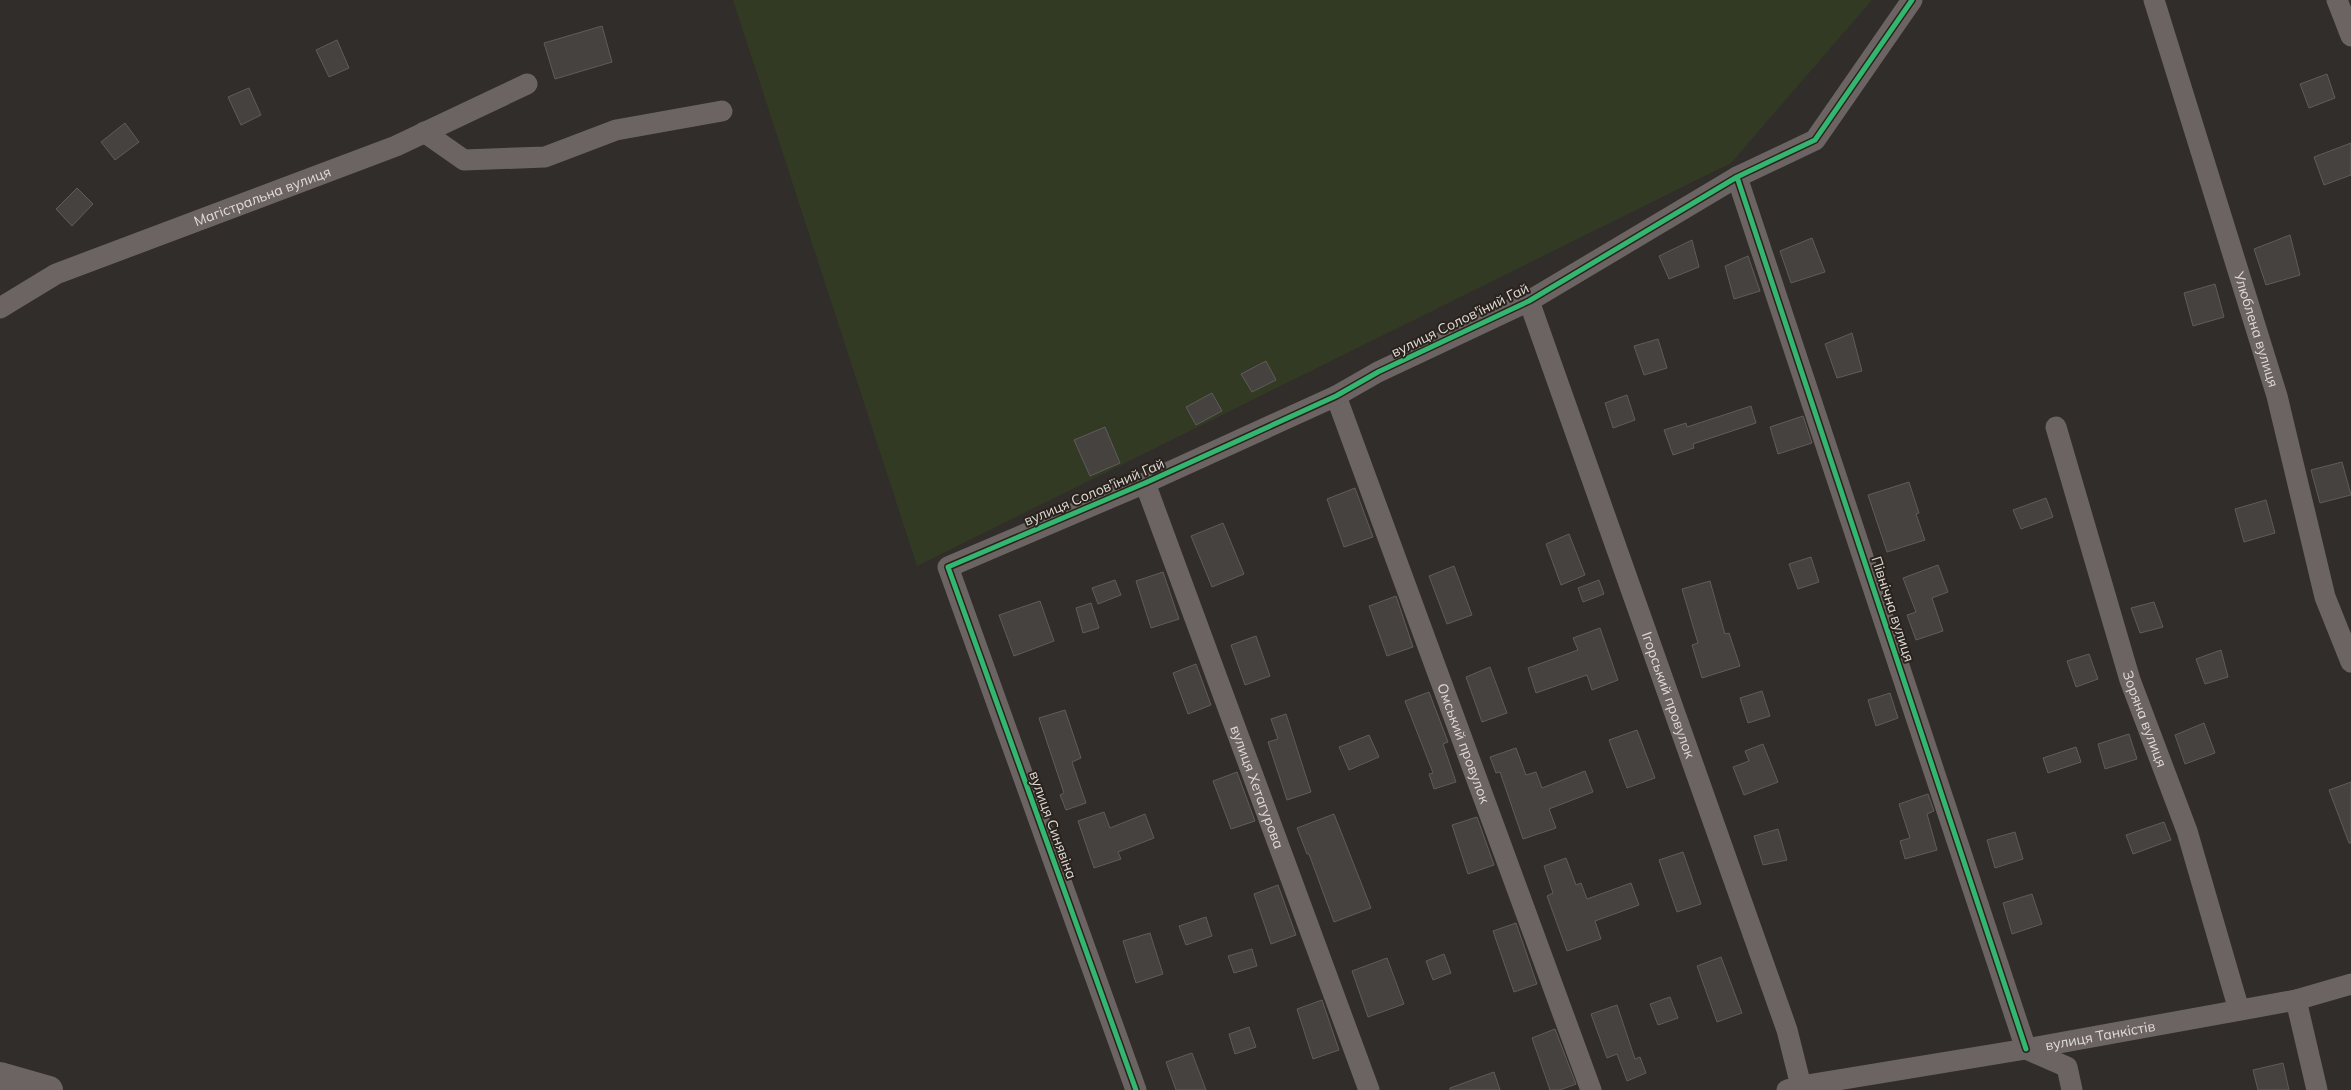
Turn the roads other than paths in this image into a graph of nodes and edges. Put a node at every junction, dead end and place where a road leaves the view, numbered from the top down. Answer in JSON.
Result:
{"nodes":[{"id":1,"x":1912,"y":0,"type":"edge"},
{"id":2,"x":2154,"y":0,"type":"edge"},
{"id":3,"x":2337,"y":0,"type":"edge"},
{"id":4,"x":2351,"y":36,"type":"edge"},
{"id":5,"x":527,"y":84,"type":"dead end"},
{"id":6,"x":722,"y":111,"type":"dead end"},
{"id":7,"x":424,"y":132,"type":"junction"},
{"id":8,"x":1737,"y":176,"type":"junction"},
{"id":9,"x":1529,"y":301,"type":"junction"},
{"id":10,"x":0,"y":308,"type":"edge"},
{"id":11,"x":1336,"y":396,"type":"junction"},
{"id":12,"x":2056,"y":427,"type":"dead end"},
{"id":13,"x":1145,"y":483,"type":"junction"},
{"id":14,"x":948,"y":567,"type":"joint"},
{"id":15,"x":2351,"y":662,"type":"edge"},
{"id":16,"x":2351,"y":984,"type":"edge"},
{"id":17,"x":2296,"y":1000,"type":"junction"},
{"id":18,"x":2238,"y":1010,"type":"junction"},
{"id":19,"x":2026,"y":1050,"type":"junction"},
{"id":20,"x":0,"y":1076,"type":"edge"},
{"id":21,"x":1796,"y":1089,"type":"edge"},
{"id":22,"x":49,"y":1090,"type":"edge"},
{"id":23,"x":1136,"y":1090,"type":"edge"},
{"id":24,"x":1370,"y":1090,"type":"edge"},
{"id":25,"x":1590,"y":1090,"type":"edge"},
{"id":26,"x":2072,"y":1090,"type":"edge"},
{"id":27,"x":2317,"y":1090,"type":"edge"}],
"edges":[{"from":1,"to":8,"type":"street","name":"вулиця Солов'їний Гай"},
{"from":2,"to":15,"type":"street","name":"Улюблена вулиця"},
{"from":3,"to":4,"type":"street"},
{"from":5,"to":7,"type":"street","name":"Магістральна вулиця"},
{"from":6,"to":7,"type":"street"},
{"from":7,"to":10,"type":"street","name":"Магістральна вулиця"},
{"from":8,"to":9,"type":"street","name":"вулиця Солов'їний Гай"},
{"from":8,"to":19,"type":"street","name":"Північна вулиця"},
{"from":9,"to":11,"type":"street","name":"вулиця Солов'їний Гай"},
{"from":9,"to":21,"type":"street","name":"Ігорський провулок"},
{"from":11,"to":13,"type":"street","name":"вулиця Солов'їний Гай"},
{"from":11,"to":25,"type":"street","name":"Омський провулок"},
{"from":12,"to":18,"type":"street","name":"Зоряна вулиця"},
{"from":13,"to":14,"type":"street","name":"вулиця Солов'їний Гай"},
{"from":13,"to":24,"type":"street","name":"вулиця Хетагурова"},
{"from":14,"to":23,"type":"street","name":"вулиця Синявіна"},
{"from":16,"to":17,"type":"street","name":"вулиця Танкістів"},
{"from":17,"to":18,"type":"street","name":"вулиця Танкістів"},
{"from":17,"to":27,"type":"street"},
{"from":18,"to":19,"type":"street","name":"вулиця Танкістів"},
{"from":19,"to":21,"type":"street","name":"вулиця Танкістів"},
{"from":19,"to":26,"type":"street"},
{"from":20,"to":22,"type":"main road"}]}
